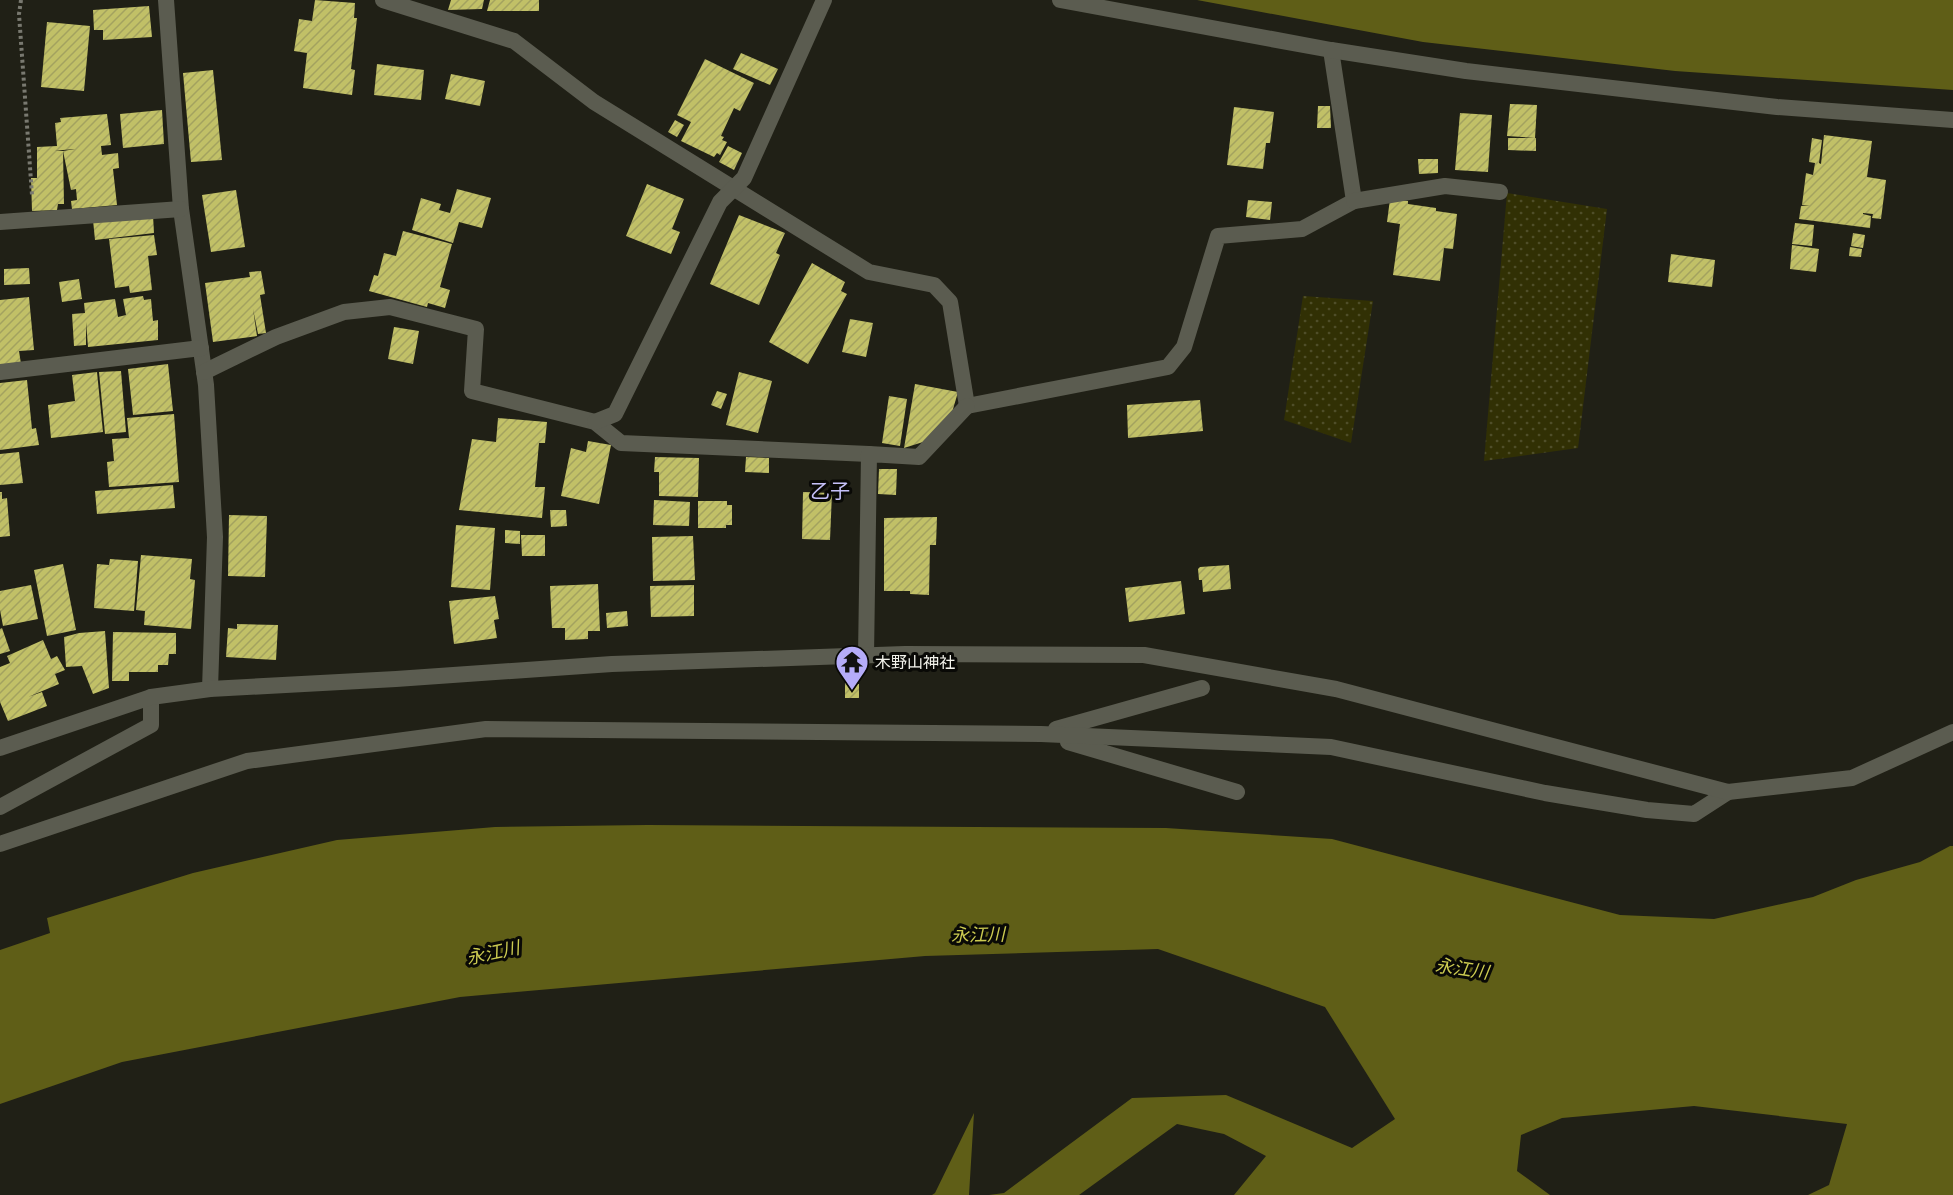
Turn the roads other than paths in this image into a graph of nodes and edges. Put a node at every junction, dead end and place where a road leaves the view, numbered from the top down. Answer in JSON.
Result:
{"nodes":[{"id":1,"x":166,"y":0,"type":"edge"},
{"id":2,"x":383,"y":0,"type":"edge"},
{"id":3,"x":825,"y":0,"type":"edge"},
{"id":4,"x":1060,"y":0,"type":"edge"},
{"id":5,"x":1331,"y":50,"type":"junction"},
{"id":6,"x":1953,"y":120,"type":"edge"},
{"id":7,"x":733,"y":188,"type":"junction"},
{"id":8,"x":1500,"y":192,"type":"dead end"},
{"id":9,"x":1354,"y":201,"type":"junction"},
{"id":10,"x":181,"y":209,"type":"junction"},
{"id":11,"x":0,"y":222,"type":"edge"},
{"id":12,"x":201,"y":348,"type":"junction"},
{"id":13,"x":0,"y":372,"type":"edge"},
{"id":14,"x":204,"y":372,"type":"junction"},
{"id":15,"x":967,"y":406,"type":"junction"},
{"id":16,"x":595,"y":422,"type":"junction"},
{"id":17,"x":869,"y":454,"type":"junction"},
{"id":18,"x":866,"y":656,"type":"junction"},
{"id":19,"x":1202,"y":688,"type":"dead end"},
{"id":20,"x":210,"y":689,"type":"junction"},
{"id":21,"x":151,"y":697,"type":"junction"},
{"id":22,"x":1953,"y":732,"type":"edge"},
{"id":23,"x":1041,"y":734,"type":"junction"},
{"id":24,"x":0,"y":748,"type":"edge"},
{"id":25,"x":1237,"y":792,"type":"dead end"},
{"id":26,"x":1728,"y":792,"type":"junction"},
{"id":27,"x":0,"y":807,"type":"edge"},
{"id":28,"x":0,"y":844,"type":"edge"}],
"edges":[{"from":1,"to":10,"type":"street"},
{"from":2,"to":7,"type":"street"},
{"from":3,"to":7,"type":"street"},
{"from":4,"to":5,"type":"street"},
{"from":5,"to":6,"type":"street"},
{"from":5,"to":9,"type":"street"},
{"from":7,"to":15,"type":"street"},
{"from":7,"to":16,"type":"street"},
{"from":8,"to":9,"type":"street"},
{"from":9,"to":15,"type":"street"},
{"from":10,"to":11,"type":"street"},
{"from":10,"to":12,"type":"street"},
{"from":12,"to":13,"type":"street"},
{"from":12,"to":14,"type":"street"},
{"from":14,"to":16,"type":"street"},
{"from":14,"to":20,"type":"street"},
{"from":15,"to":17,"type":"street"},
{"from":16,"to":17,"type":"street"},
{"from":17,"to":18,"type":"street"},
{"from":18,"to":20,"type":"street"},
{"from":18,"to":26,"type":"street"},
{"from":19,"to":23,"type":"street"},
{"from":20,"to":21,"type":"street"},
{"from":21,"to":24,"type":"street"},
{"from":21,"to":27,"type":"street"},
{"from":22,"to":26,"type":"street"},
{"from":23,"to":25,"type":"street"},
{"from":23,"to":26,"type":"street"},
{"from":23,"to":28,"type":"street"}]}
